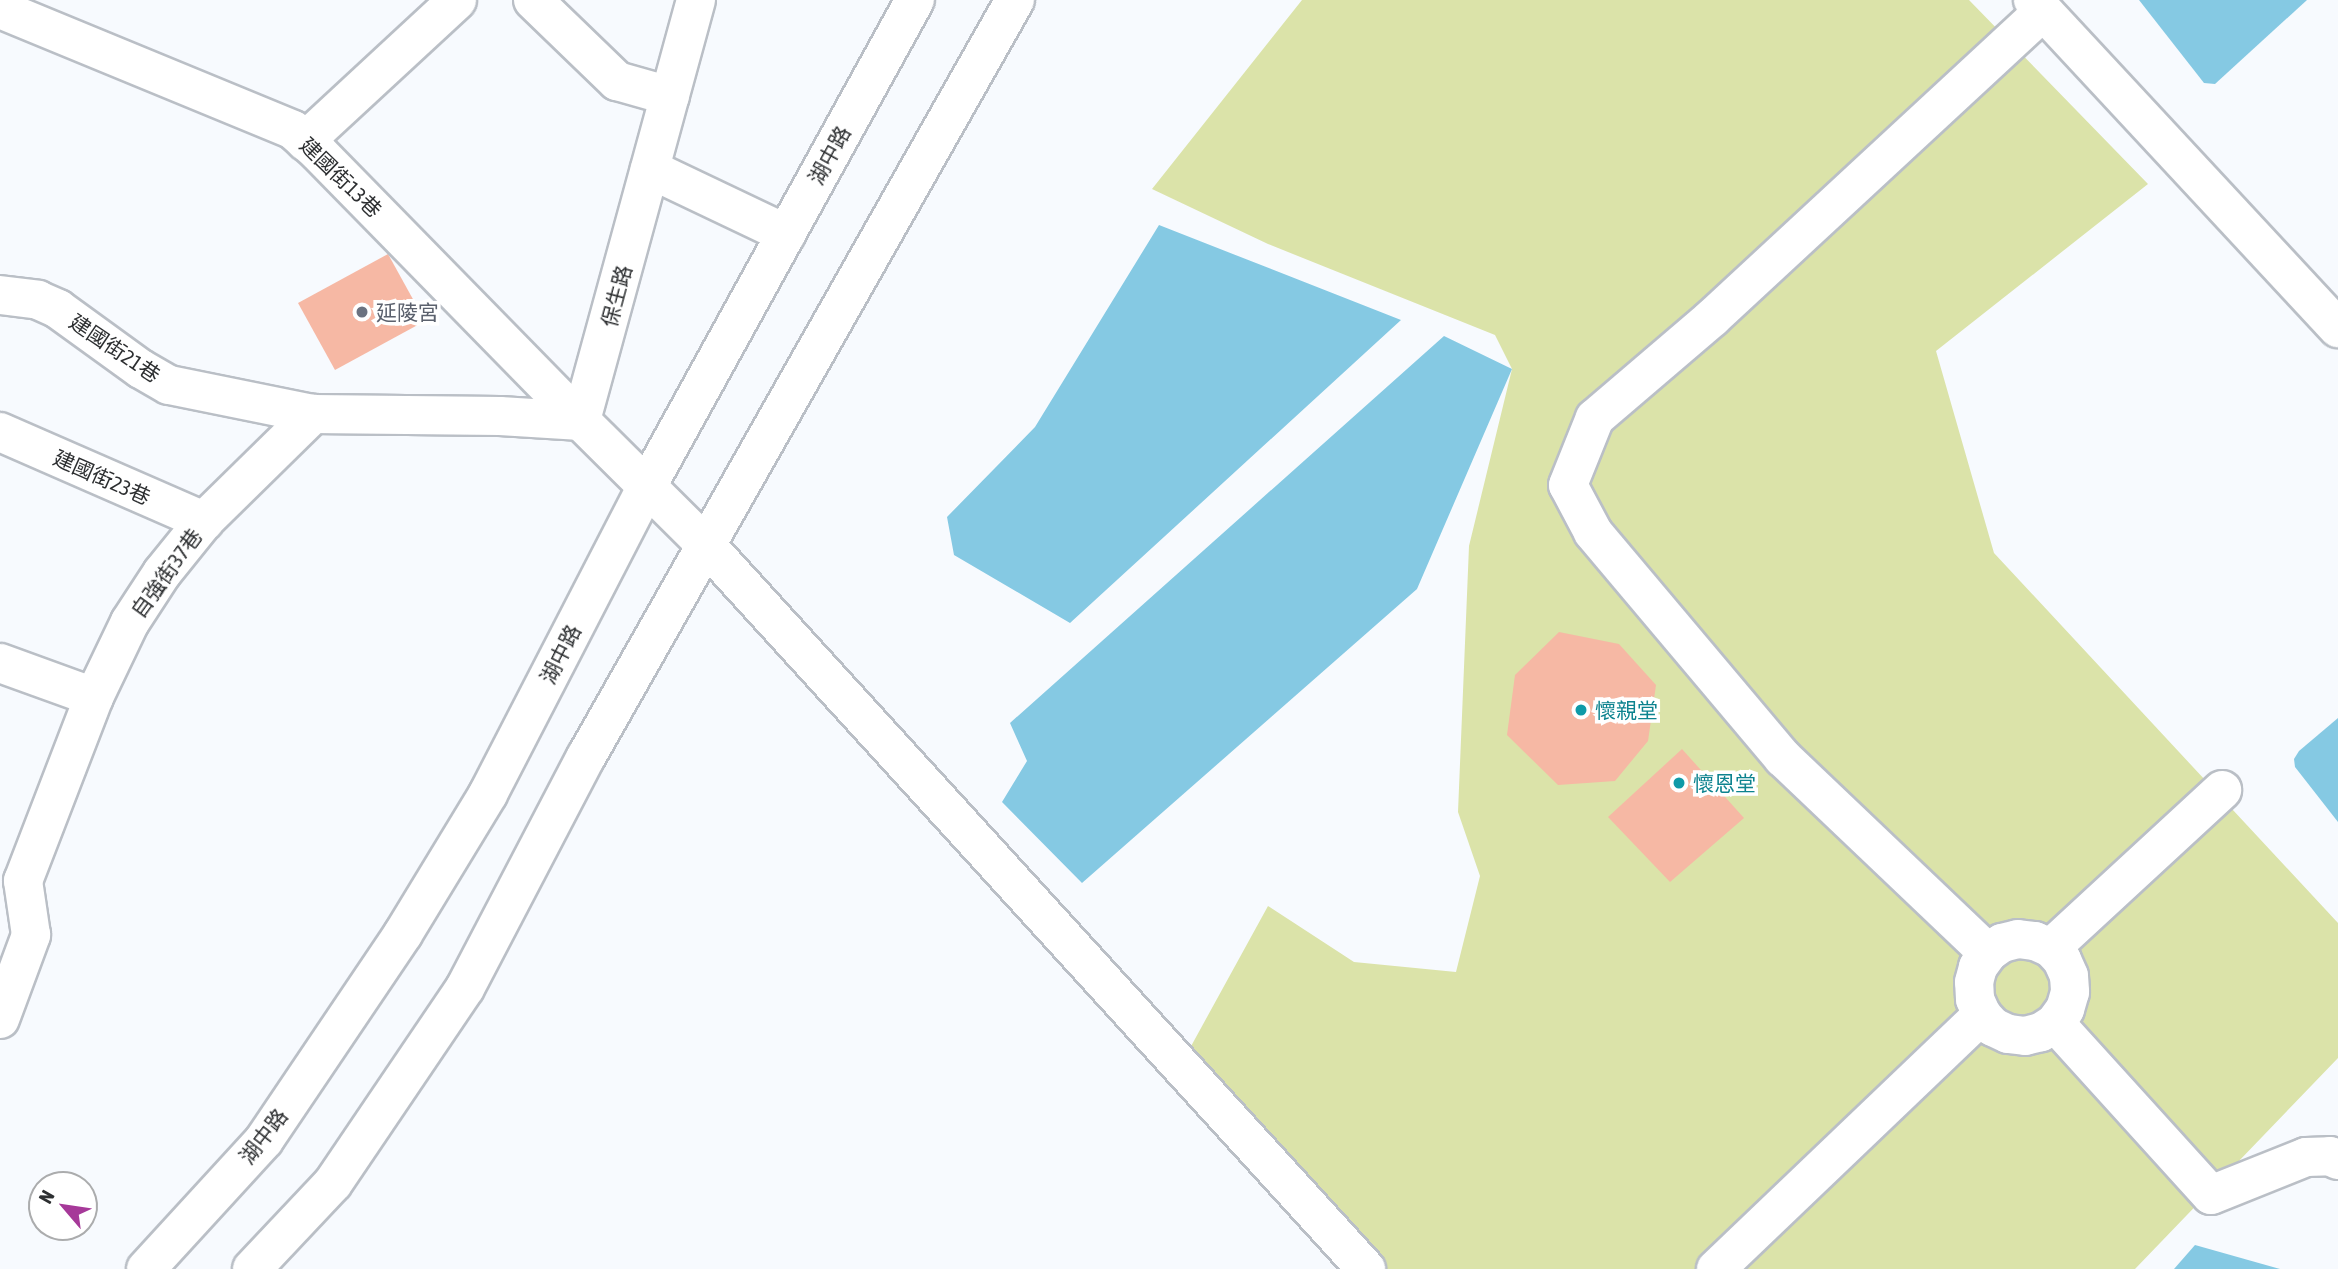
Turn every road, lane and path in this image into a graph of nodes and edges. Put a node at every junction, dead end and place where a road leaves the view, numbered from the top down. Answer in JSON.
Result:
{"nodes":[{"id":1,"x":8,"y":0,"type":"edge"},
{"id":2,"x":456,"y":0,"type":"edge"},
{"id":3,"x":533,"y":0,"type":"edge"},
{"id":4,"x":696,"y":0,"type":"edge"},
{"id":5,"x":915,"y":0,"type":"edge"},
{"id":6,"x":1015,"y":0,"type":"edge"},
{"id":7,"x":2038,"y":5,"type":"edge"},
{"id":8,"x":0,"y":8,"type":"edge"},
{"id":9,"x":670,"y":96,"type":"junction"},
{"id":10,"x":305,"y":141,"type":"junction"},
{"id":11,"x":650,"y":169,"type":"junction"},
{"id":12,"x":786,"y":234,"type":"junction"},
{"id":13,"x":0,"y":295,"type":"edge"},
{"id":14,"x":2338,"y":328,"type":"edge"},
{"id":15,"x":313,"y":414,"type":"junction"},
{"id":16,"x":581,"y":421,"type":"junction"},
{"id":17,"x":0,"y":432,"type":"edge"},
{"id":18,"x":646,"y":488,"type":"junction"},
{"id":19,"x":204,"y":521,"type":"junction"},
{"id":20,"x":706,"y":545,"type":"junction"},
{"id":21,"x":0,"y":663,"type":"edge"},
{"id":22,"x":94,"y":697,"type":"junction"},
{"id":23,"x":2222,"y":790,"type":"dead end"},
{"id":24,"x":12,"y":879,"type":"edge"},
{"id":25,"x":2050,"y":948,"type":"junction"},
{"id":26,"x":1988,"y":953,"type":"junction"},
{"id":27,"x":1982,"y":1015,"type":"junction"},
{"id":28,"x":0,"y":1019,"type":"edge"},
{"id":29,"x":2055,"y":1023,"type":"junction"},
{"id":30,"x":2338,"y":1160,"type":"edge"},
{"id":31,"x":146,"y":1269,"type":"edge"},
{"id":32,"x":252,"y":1269,"type":"edge"},
{"id":33,"x":1366,"y":1269,"type":"edge"},
{"id":34,"x":1716,"y":1269,"type":"edge"}],
"edges":[{"from":1,"to":8,"type":"street"},
{"from":2,"to":10,"type":"street"},
{"from":3,"to":9,"type":"street"},
{"from":4,"to":9,"type":"street","name":"保生路"},
{"from":5,"to":12,"type":"street","name":"湖中路"},
{"from":6,"to":20,"type":"street"},
{"from":7,"to":14,"type":"street"},
{"from":7,"to":26,"type":"street"},
{"from":8,"to":10,"type":"street","name":"建國街13巷"},
{"from":9,"to":11,"type":"street","name":"保生路"},
{"from":10,"to":16,"type":"street","name":"建國街13巷"},
{"from":11,"to":12,"type":"street"},
{"from":11,"to":16,"type":"street","name":"保生路"},
{"from":12,"to":18,"type":"street","name":"湖中路"},
{"from":13,"to":15,"type":"street","name":"建國街21巷"},
{"from":15,"to":16,"type":"street"},
{"from":15,"to":19,"type":"street","name":"自強街37巷"},
{"from":16,"to":18,"type":"street"},
{"from":17,"to":19,"type":"street","name":"建國街23巷"},
{"from":18,"to":20,"type":"street"},
{"from":18,"to":31,"type":"street","name":"湖中路"},
{"from":19,"to":22,"type":"street","name":"自強街37巷"},
{"from":20,"to":32,"type":"street"},
{"from":20,"to":33,"type":"street"},
{"from":21,"to":22,"type":"street"},
{"from":22,"to":24,"type":"street","name":"自強街37巷"},
{"from":23,"to":25,"type":"street"},
{"from":24,"to":28,"type":"street","name":"自強街37巷"},
{"from":25,"to":26,"type":"street"},
{"from":25,"to":29,"type":"street"},
{"from":26,"to":27,"type":"street"},
{"from":27,"to":29,"type":"street"},
{"from":27,"to":34,"type":"street"},
{"from":29,"to":30,"type":"street"}]}
